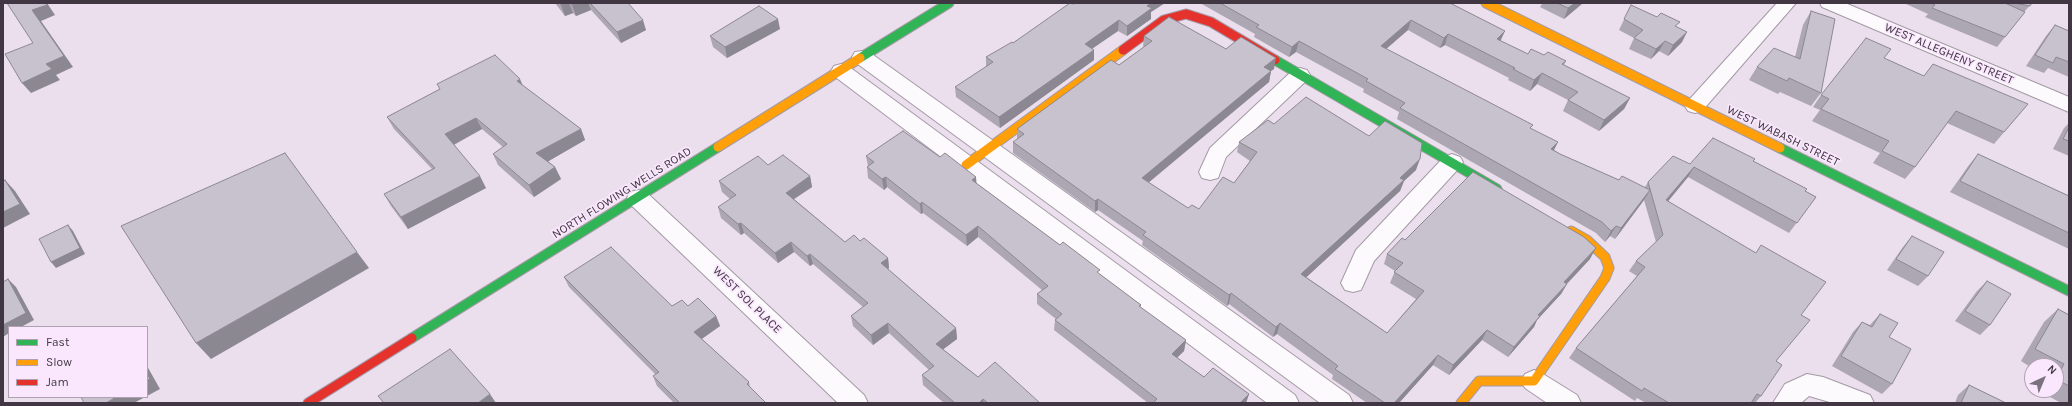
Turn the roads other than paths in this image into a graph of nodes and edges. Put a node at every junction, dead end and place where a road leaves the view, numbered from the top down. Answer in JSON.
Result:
{"nodes":[{"id":1,"x":949,"y":3,"type":"edge"},
{"id":2,"x":1486,"y":3,"type":"edge"},
{"id":3,"x":1787,"y":3,"type":"edge"},
{"id":4,"x":1829,"y":3,"type":"edge"},
{"id":5,"x":862,"y":57,"type":"junction"},
{"id":6,"x":841,"y":71,"type":"junction"},
{"id":7,"x":1300,"y":75,"type":"junction"},
{"id":8,"x":2069,"y":105,"type":"edge"},
{"id":9,"x":1695,"y":106,"type":"junction"},
{"id":10,"x":987,"y":149,"type":"junction"},
{"id":11,"x":1452,"y":162,"type":"junction"},
{"id":12,"x":966,"y":165,"type":"junction"},
{"id":13,"x":1210,"y":172,"type":"dead end"},
{"id":14,"x":1506,"y":194,"type":"edge"},
{"id":15,"x":638,"y":198,"type":"junction"},
{"id":16,"x":1560,"y":225,"type":"edge"},
{"id":17,"x":1353,"y":283,"type":"dead end"},
{"id":18,"x":2069,"y":290,"type":"edge"},
{"id":19,"x":1306,"y":379,"type":"junction"},
{"id":20,"x":1534,"y":381,"type":"junction"},
{"id":21,"x":308,"y":403,"type":"edge"},
{"id":22,"x":855,"y":403,"type":"edge"},
{"id":23,"x":1285,"y":403,"type":"edge"},
{"id":24,"x":1340,"y":403,"type":"edge"},
{"id":25,"x":1461,"y":403,"type":"edge"},
{"id":26,"x":1568,"y":403,"type":"edge"},
{"id":27,"x":1786,"y":403,"type":"edge"},
{"id":28,"x":1861,"y":403,"type":"edge"}],
"edges":[{"from":1,"to":5,"type":"street","name":"NORTH FLOWING WELLS ROAD"},
{"from":2,"to":9,"type":"street","name":"WEST WABASH STREET"},
{"from":3,"to":9,"type":"street"},
{"from":4,"to":8,"type":"street","name":"WEST ALLEGHENY STREET"},
{"from":5,"to":6,"type":"street","name":"NORTH FLOWING WELLS ROAD"},
{"from":5,"to":10,"type":"street"},
{"from":6,"to":12,"type":"street"},
{"from":6,"to":15,"type":"street","name":"NORTH FLOWING WELLS ROAD"},
{"from":7,"to":10,"type":"street"},
{"from":7,"to":11,"type":"street"},
{"from":7,"to":13,"type":"street"},
{"from":9,"to":18,"type":"street","name":"WEST WABASH STREET"},
{"from":10,"to":12,"type":"street"},
{"from":10,"to":19,"type":"street"},
{"from":11,"to":14,"type":"street"},
{"from":11,"to":17,"type":"street"},
{"from":12,"to":23,"type":"street"},
{"from":15,"to":21,"type":"street","name":"NORTH FLOWING WELLS ROAD"},
{"from":15,"to":22,"type":"street","name":"WEST SOL PLACE"},
{"from":16,"to":20,"type":"street"},
{"from":19,"to":23,"type":"street"},
{"from":19,"to":24,"type":"street"},
{"from":20,"to":25,"type":"street"},
{"from":20,"to":26,"type":"street"},
{"from":27,"to":28,"type":"street"}]}
